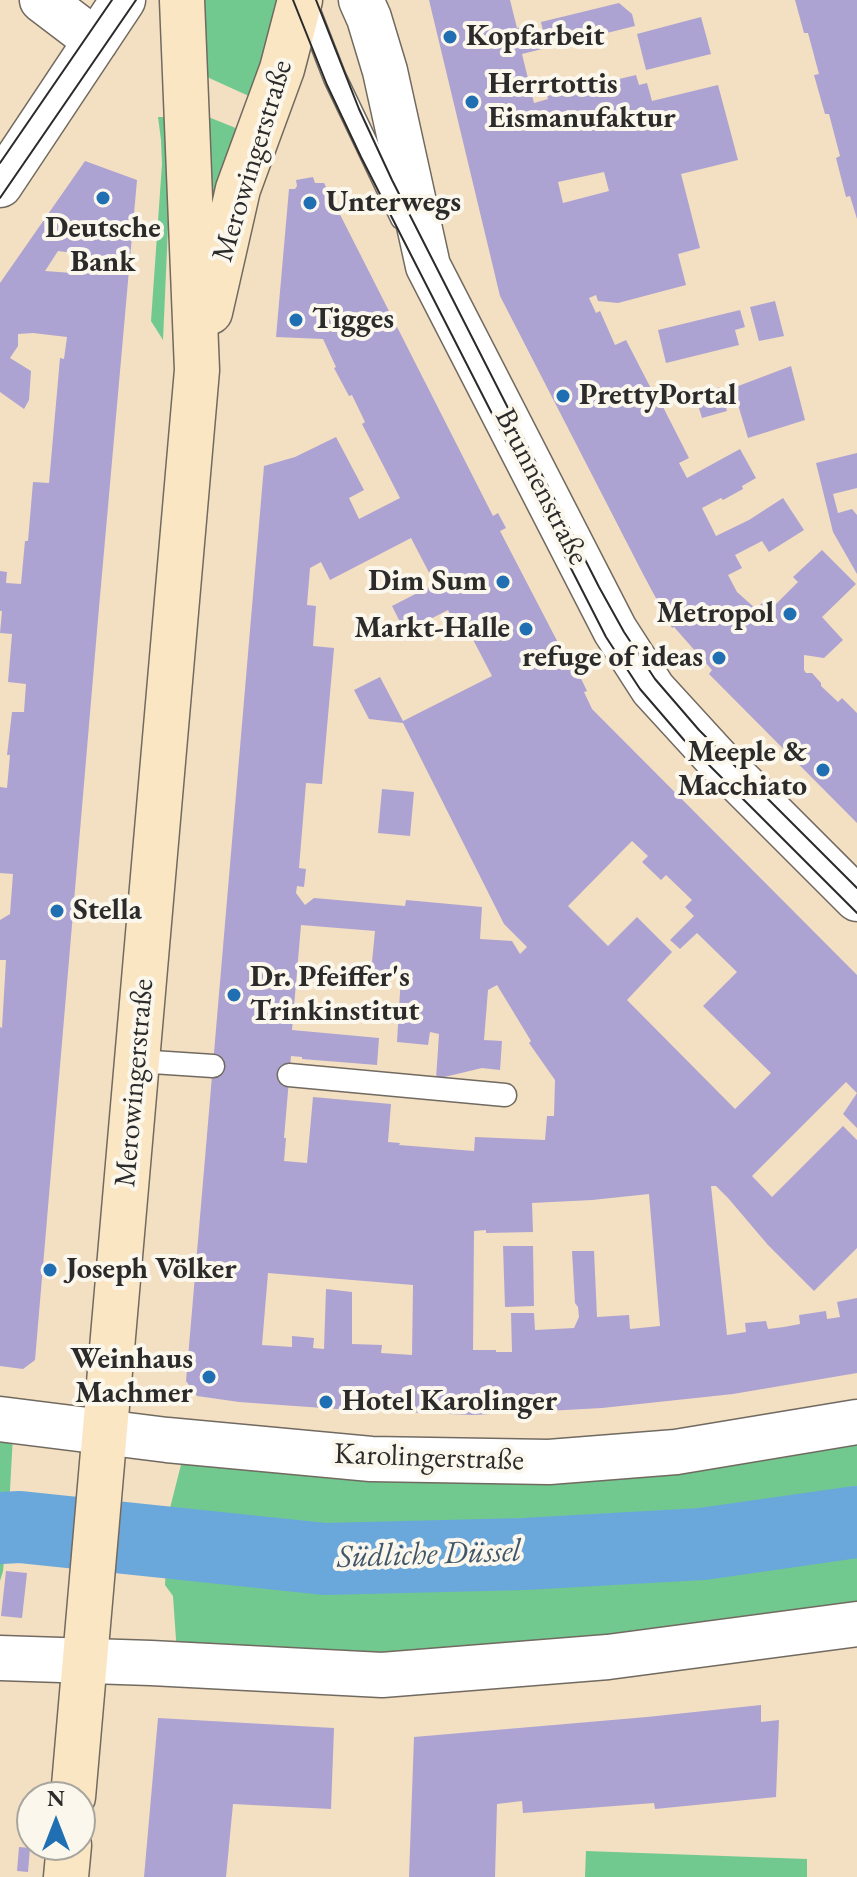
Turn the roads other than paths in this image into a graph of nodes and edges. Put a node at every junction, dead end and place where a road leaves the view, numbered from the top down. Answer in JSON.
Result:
{"nodes":[{"id":1,"x":42,"y":0,"type":"edge"},
{"id":2,"x":123,"y":0,"type":"edge"},
{"id":3,"x":182,"y":0,"type":"edge"},
{"id":4,"x":302,"y":0,"type":"edge"},
{"id":5,"x":361,"y":0,"type":"edge"},
{"id":6,"x":96,"y":41,"type":"junction"},
{"id":7,"x":0,"y":185,"type":"edge"},
{"id":8,"x":428,"y":266,"type":"junction"},
{"id":9,"x":197,"y":370,"type":"junction"},
{"id":10,"x":857,"y":899,"type":"edge"},
{"id":11,"x":137,"y":1061,"type":"junction"},
{"id":12,"x":213,"y":1066,"type":"dead end"},
{"id":13,"x":289,"y":1075,"type":"dead end"},
{"id":14,"x":505,"y":1095,"type":"dead end"},
{"id":15,"x":0,"y":1419,"type":"edge"},
{"id":16,"x":857,"y":1422,"type":"edge"},
{"id":17,"x":105,"y":1432,"type":"junction"},
{"id":18,"x":857,"y":1624,"type":"edge"},
{"id":19,"x":0,"y":1658,"type":"edge"},
{"id":20,"x":85,"y":1661,"type":"junction"},
{"id":21,"x":74,"y":1781,"type":"edge"}],
"edges":[{"from":1,"to":6,"type":"street"},
{"from":2,"to":6,"type":"street"},
{"from":3,"to":9,"type":"main road","name":"Merowingerstraße"},
{"from":4,"to":8,"type":"lane"},
{"from":4,"to":9,"type":"main road","name":"Merowingerstraße"},
{"from":5,"to":8,"type":"street","name":"Brunnenstraße"},
{"from":6,"to":7,"type":"street"},
{"from":8,"to":10,"type":"street","name":"Brunnenstraße"},
{"from":9,"to":11,"type":"main road","name":"Merowingerstraße"},
{"from":11,"to":12,"type":"lane"},
{"from":11,"to":17,"type":"main road","name":"Merowingerstraße"},
{"from":13,"to":14,"type":"lane"},
{"from":15,"to":17,"type":"street","name":"Karolingerstraße"},
{"from":16,"to":17,"type":"street","name":"Karolingerstraße"},
{"from":17,"to":20,"type":"main road","name":"Merowingerstraße"},
{"from":18,"to":20,"type":"street"},
{"from":19,"to":20,"type":"street"},
{"from":20,"to":21,"type":"main road","name":"Merowingerstraße"}]}
